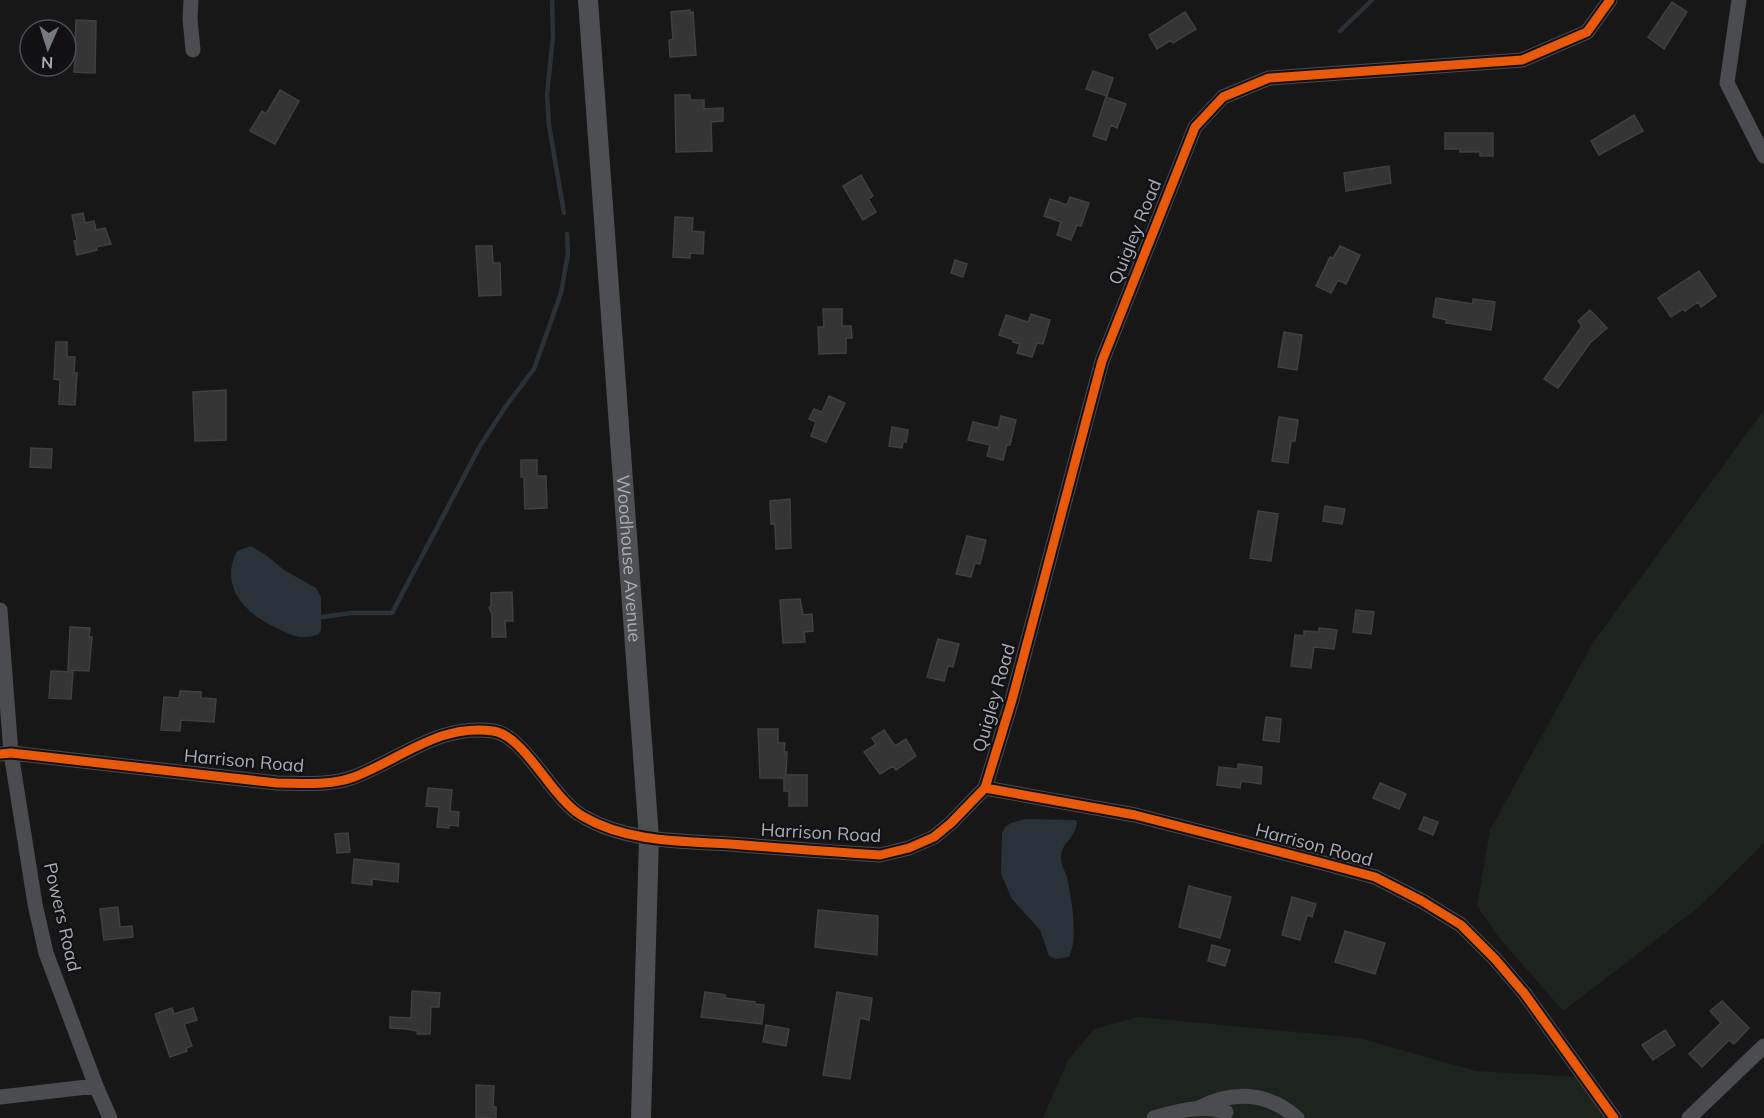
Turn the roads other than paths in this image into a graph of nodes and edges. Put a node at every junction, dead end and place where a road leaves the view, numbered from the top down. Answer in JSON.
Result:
{"nodes":[{"id":1,"x":191,"y":0,"type":"edge"},
{"id":2,"x":588,"y":0,"type":"edge"},
{"id":3,"x":1611,"y":0,"type":"edge"},
{"id":4,"x":1739,"y":0,"type":"edge"},
{"id":5,"x":193,"y":50,"type":"dead end"},
{"id":6,"x":1764,"y":156,"type":"edge"},
{"id":7,"x":0,"y":610,"type":"edge"},
{"id":8,"x":6,"y":754,"type":"edge"},
{"id":9,"x":985,"y":788,"type":"junction"},
{"id":10,"x":649,"y":838,"type":"junction"},
{"id":11,"x":1764,"y":1046,"type":"edge"},
{"id":12,"x":96,"y":1086,"type":"junction"},
{"id":13,"x":0,"y":1097,"type":"edge"},
{"id":14,"x":1199,"y":1108,"type":"junction"},
{"id":15,"x":1226,"y":1112,"type":"dead end"},
{"id":16,"x":110,"y":1118,"type":"edge"},
{"id":17,"x":641,"y":1118,"type":"edge"},
{"id":18,"x":1154,"y":1118,"type":"edge"},
{"id":19,"x":1297,"y":1118,"type":"edge"},
{"id":20,"x":1614,"y":1118,"type":"edge"},
{"id":21,"x":1689,"y":1118,"type":"edge"}],
"edges":[{"from":1,"to":5,"type":"street"},
{"from":2,"to":10,"type":"main road","name":"Woodhouse Avenue"},
{"from":3,"to":9,"type":"street","name":"Quigley Road"},
{"from":4,"to":6,"type":"street"},
{"from":7,"to":8,"type":"street"},
{"from":8,"to":10,"type":"street","name":"Harrison Road"},
{"from":8,"to":12,"type":"street","name":"Powers Road"},
{"from":9,"to":10,"type":"street","name":"Harrison Road"},
{"from":9,"to":20,"type":"street","name":"Harrison Road"},
{"from":10,"to":17,"type":"main road","name":"Woodhouse Avenue"},
{"from":11,"to":21,"type":"street"},
{"from":12,"to":13,"type":"street"},
{"from":12,"to":16,"type":"street","name":"Powers Road"},
{"from":14,"to":15,"type":"street"},
{"from":14,"to":18,"type":"street"},
{"from":14,"to":19,"type":"street"}]}
